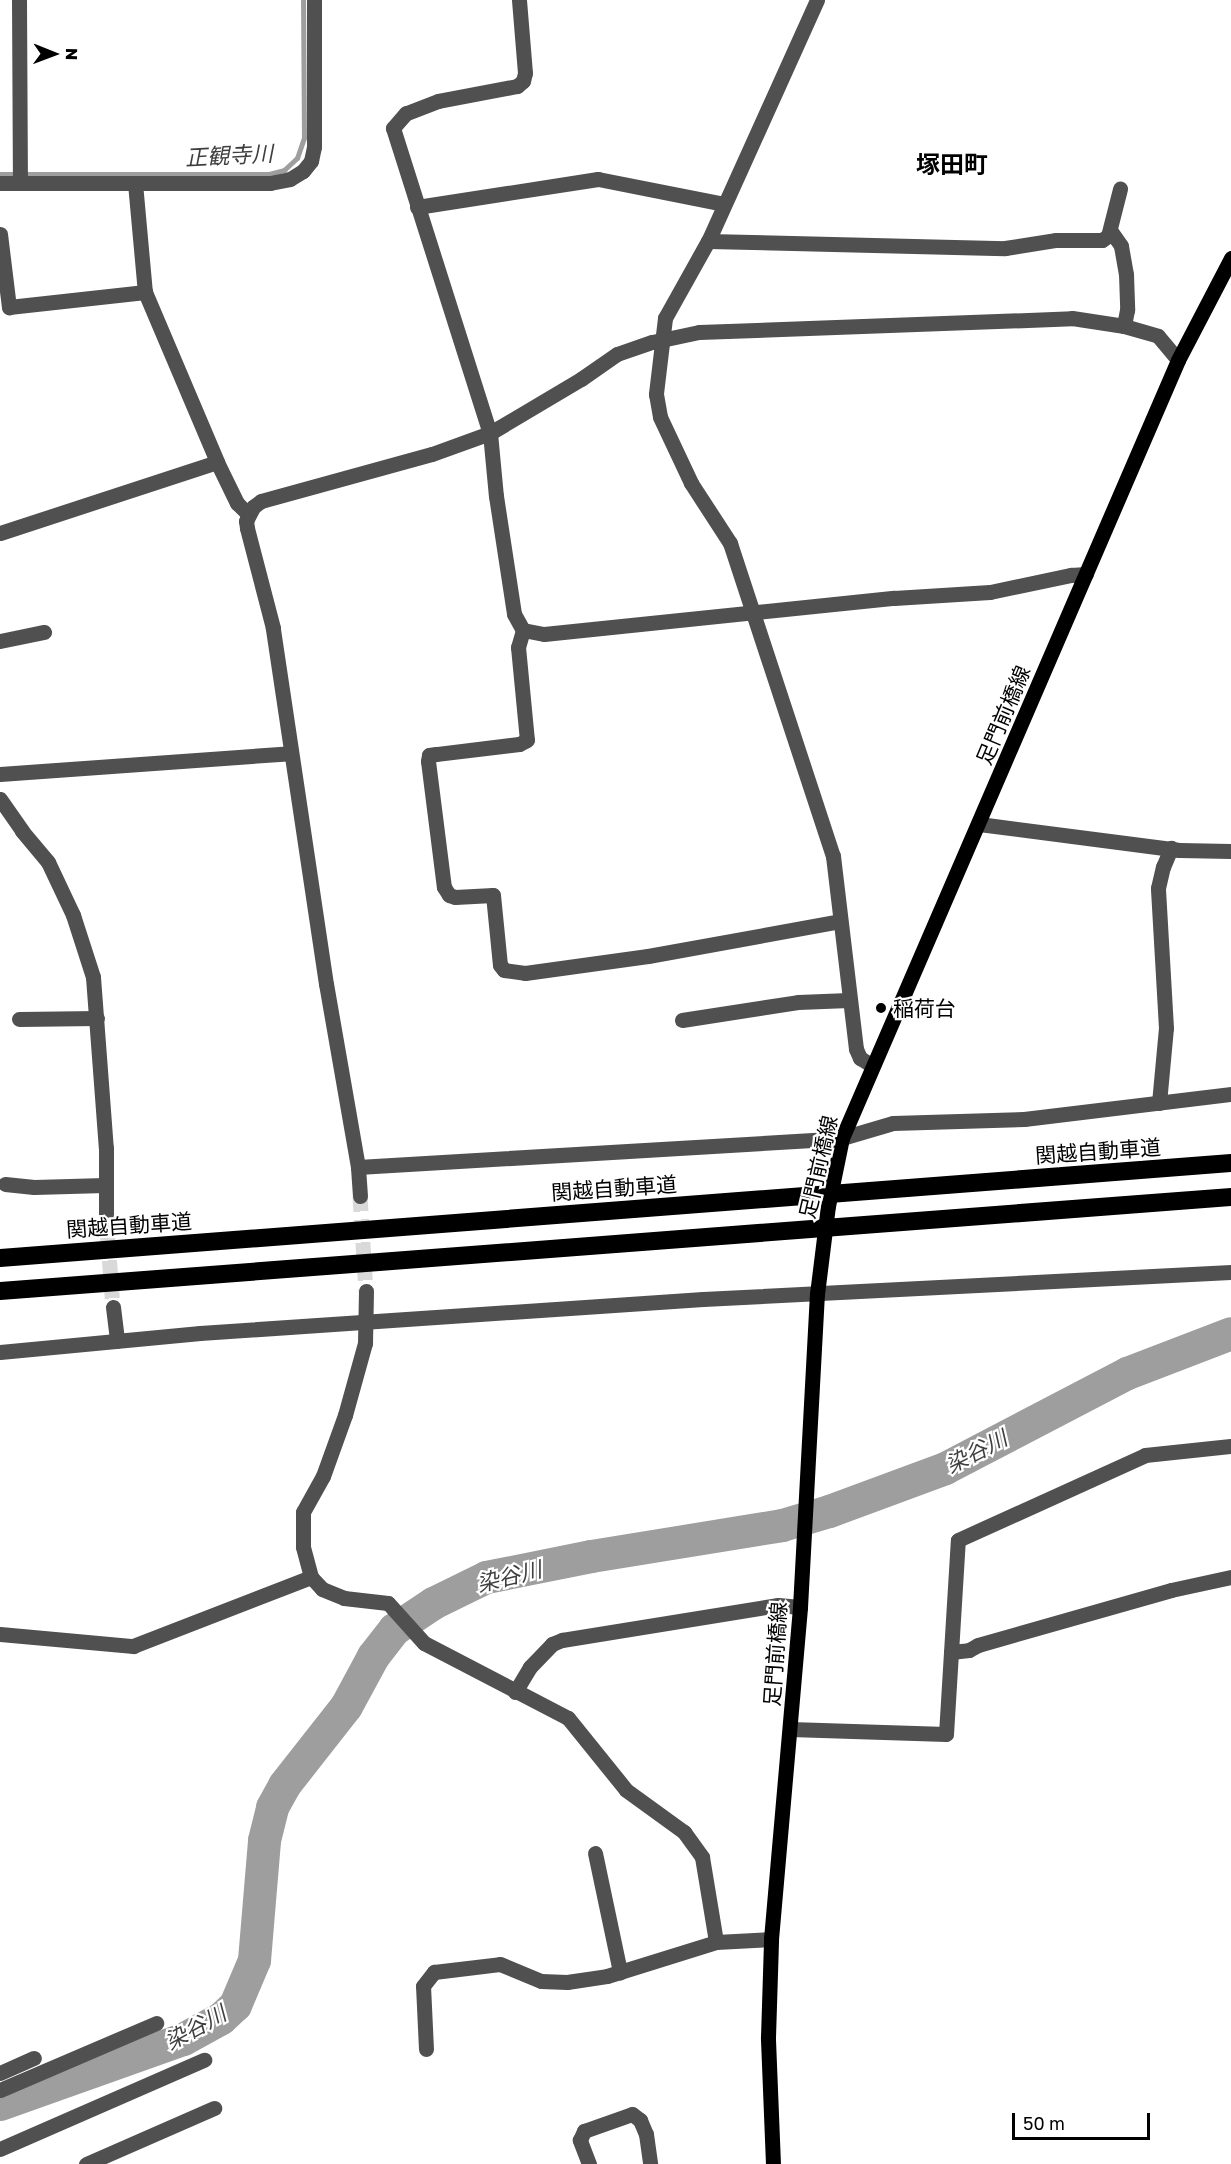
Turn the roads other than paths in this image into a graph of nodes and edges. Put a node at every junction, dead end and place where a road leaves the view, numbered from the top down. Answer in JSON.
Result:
{"nodes":[{"id":1,"x":19,"y":0,"type":"edge"},
{"id":2,"x":314,"y":0,"type":"edge"},
{"id":3,"x":519,"y":0,"type":"edge"},
{"id":4,"x":817,"y":0,"type":"edge"},
{"id":5,"x":20,"y":182,"type":"junction"},
{"id":6,"x":0,"y":183,"type":"edge"},
{"id":7,"x":135,"y":183,"type":"junction"},
{"id":8,"x":1120,"y":189,"type":"dead end"},
{"id":9,"x":724,"y":204,"type":"junction"},
{"id":10,"x":417,"y":207,"type":"junction"},
{"id":11,"x":1110,"y":230,"type":"junction"},
{"id":12,"x":0,"y":234,"type":"edge"},
{"id":13,"x":708,"y":241,"type":"junction"},
{"id":14,"x":1231,"y":258,"type":"edge"},
{"id":15,"x":145,"y":292,"type":"junction"},
{"id":16,"x":1124,"y":326,"type":"junction"},
{"id":17,"x":663,"y":339,"type":"junction"},
{"id":18,"x":1178,"y":360,"type":"junction"},
{"id":19,"x":490,"y":433,"type":"junction"},
{"id":20,"x":217,"y":462,"type":"junction"},
{"id":21,"x":248,"y":514,"type":"junction"},
{"id":22,"x":0,"y":533,"type":"edge"},
{"id":23,"x":1086,"y":574,"type":"junction"},
{"id":24,"x":754,"y":614,"type":"junction"},
{"id":25,"x":523,"y":630,"type":"junction"},
{"id":26,"x":44,"y":632,"type":"dead end"},
{"id":27,"x":0,"y":641,"type":"edge"},
{"id":28,"x":290,"y":753,"type":"junction"},
{"id":29,"x":0,"y":774,"type":"edge"},
{"id":30,"x":0,"y":799,"type":"edge"},
{"id":31,"x":979,"y":824,"type":"junction"},
{"id":32,"x":1171,"y":848,"type":"junction"},
{"id":33,"x":1231,"y":851,"type":"edge"},
{"id":34,"x":840,"y":921,"type":"junction"},
{"id":35,"x":849,"y":1000,"type":"junction"},
{"id":36,"x":19,"y":1018,"type":"dead end"},
{"id":37,"x":97,"y":1018,"type":"junction"},
{"id":38,"x":682,"y":1020,"type":"dead end"},
{"id":39,"x":871,"y":1065,"type":"junction"},
{"id":40,"x":1231,"y":1094,"type":"edge"},
{"id":41,"x":1159,"y":1102,"type":"junction"},
{"id":42,"x":842,"y":1138,"type":"junction"},
{"id":43,"x":1231,"y":1163,"type":"edge"},
{"id":44,"x":358,"y":1167,"type":"junction"},
{"id":45,"x":5,"y":1184,"type":"dead end"},
{"id":46,"x":105,"y":1185,"type":"junction"},
{"id":47,"x":360,"y":1197,"type":"tunnel mouth"},
{"id":48,"x":1231,"y":1197,"type":"edge"},
{"id":49,"x":106,"y":1214,"type":"tunnel mouth"},
{"id":50,"x":0,"y":1258,"type":"edge"},
{"id":51,"x":1231,"y":1272,"type":"edge"},
{"id":52,"x":0,"y":1291,"type":"edge"},
{"id":53,"x":366,"y":1291,"type":"tunnel mouth"},
{"id":54,"x":817,"y":1294,"type":"junction"},
{"id":55,"x":113,"y":1308,"type":"tunnel mouth"},
{"id":56,"x":367,"y":1323,"type":"junction"},
{"id":57,"x":117,"y":1341,"type":"junction"},
{"id":58,"x":0,"y":1352,"type":"edge"},
{"id":59,"x":1231,"y":1446,"type":"edge"},
{"id":60,"x":311,"y":1577,"type":"junction"},
{"id":61,"x":1231,"y":1577,"type":"edge"},
{"id":62,"x":800,"y":1606,"type":"junction"},
{"id":63,"x":0,"y":1634,"type":"edge"},
{"id":64,"x":951,"y":1652,"type":"junction"},
{"id":65,"x":515,"y":1692,"type":"junction"},
{"id":66,"x":790,"y":1729,"type":"junction"},
{"id":67,"x":595,"y":1853,"type":"dead end"},
{"id":68,"x":771,"y":1939,"type":"junction"},
{"id":69,"x":716,"y":1942,"type":"junction"},
{"id":70,"x":620,"y":1972,"type":"junction"},
{"id":71,"x":156,"y":2023,"type":"dead end"},
{"id":72,"x":426,"y":2049,"type":"dead end"},
{"id":73,"x":34,"y":2058,"type":"dead end"},
{"id":74,"x":204,"y":2060,"type":"dead end"},
{"id":75,"x":0,"y":2073,"type":"edge"},
{"id":76,"x":0,"y":2090,"type":"edge"},
{"id":77,"x":214,"y":2108,"type":"dead end"},
{"id":78,"x":0,"y":2149,"type":"edge"},
{"id":79,"x":86,"y":2164,"type":"edge"},
{"id":80,"x":590,"y":2164,"type":"edge"},
{"id":81,"x":650,"y":2164,"type":"edge"},
{"id":82,"x":773,"y":2164,"type":"edge"}],
"edges":[{"from":1,"to":5,"type":"street"},
{"from":2,"to":7,"type":"street"},
{"from":3,"to":10,"type":"street"},
{"from":4,"to":9,"type":"street"},
{"from":5,"to":6,"type":"street"},
{"from":5,"to":7,"type":"street"},
{"from":7,"to":15,"type":"street"},
{"from":8,"to":11,"type":"street"},
{"from":9,"to":10,"type":"street"},
{"from":9,"to":13,"type":"street"},
{"from":10,"to":19,"type":"street"},
{"from":11,"to":13,"type":"street"},
{"from":11,"to":16,"type":"street"},
{"from":12,"to":15,"type":"street"},
{"from":13,"to":17,"type":"street"},
{"from":14,"to":18,"type":"main road","name":"足門前橋線"},
{"from":15,"to":20,"type":"street"},
{"from":16,"to":17,"type":"street"},
{"from":16,"to":18,"type":"street"},
{"from":17,"to":19,"type":"street"},
{"from":17,"to":24,"type":"street"},
{"from":18,"to":23,"type":"main road","name":"足門前橋線"},
{"from":19,"to":21,"type":"street"},
{"from":19,"to":25,"type":"street"},
{"from":20,"to":21,"type":"street"},
{"from":20,"to":22,"type":"street"},
{"from":21,"to":28,"type":"street"},
{"from":23,"to":24,"type":"street"},
{"from":23,"to":31,"type":"main road","name":"足門前橋線"},
{"from":24,"to":25,"type":"street"},
{"from":24,"to":34,"type":"street"},
{"from":25,"to":34,"type":"street"},
{"from":26,"to":27,"type":"street"},
{"from":28,"to":29,"type":"street"},
{"from":28,"to":44,"type":"street"},
{"from":30,"to":37,"type":"street"},
{"from":31,"to":32,"type":"street"},
{"from":31,"to":39,"type":"main road","name":"足門前橋線"},
{"from":32,"to":33,"type":"street"},
{"from":32,"to":41,"type":"street"},
{"from":34,"to":35,"type":"street"},
{"from":35,"to":38,"type":"street"},
{"from":35,"to":39,"type":"street"},
{"from":36,"to":37,"type":"street"},
{"from":37,"to":46,"type":"street"},
{"from":39,"to":42,"type":"main road","name":"足門前橋線"},
{"from":40,"to":41,"type":"street"},
{"from":41,"to":42,"type":"street"},
{"from":42,"to":44,"type":"street"},
{"from":42,"to":54,"type":"main road","name":"足門前橋線"},
{"from":43,"to":50,"type":"highway","name":"関越自動車道"},
{"from":44,"to":47,"type":"street"},
{"from":45,"to":46,"type":"street"},
{"from":46,"to":49,"type":"street"},
{"from":48,"to":52,"type":"highway"},
{"from":51,"to":54,"type":"street"},
{"from":53,"to":56,"type":"street"},
{"from":54,"to":56,"type":"street"},
{"from":54,"to":62,"type":"main road","name":"足門前橋線"},
{"from":55,"to":57,"type":"street"},
{"from":56,"to":57,"type":"street"},
{"from":56,"to":60,"type":"street"},
{"from":57,"to":58,"type":"street"},
{"from":59,"to":64,"type":"street"},
{"from":60,"to":63,"type":"street"},
{"from":60,"to":65,"type":"street"},
{"from":61,"to":64,"type":"street"},
{"from":62,"to":65,"type":"street"},
{"from":62,"to":66,"type":"main road","name":"足門前橋線"},
{"from":64,"to":66,"type":"street"},
{"from":65,"to":69,"type":"street"},
{"from":66,"to":68,"type":"main road","name":"足門前橋線"},
{"from":67,"to":70,"type":"street"},
{"from":68,"to":69,"type":"street"},
{"from":68,"to":82,"type":"main road","name":"足門前橋線"},
{"from":69,"to":70,"type":"street"},
{"from":70,"to":72,"type":"street"},
{"from":71,"to":76,"type":"street"},
{"from":73,"to":75,"type":"street"},
{"from":74,"to":78,"type":"street"},
{"from":77,"to":79,"type":"street"},
{"from":80,"to":81,"type":"street"}]}
